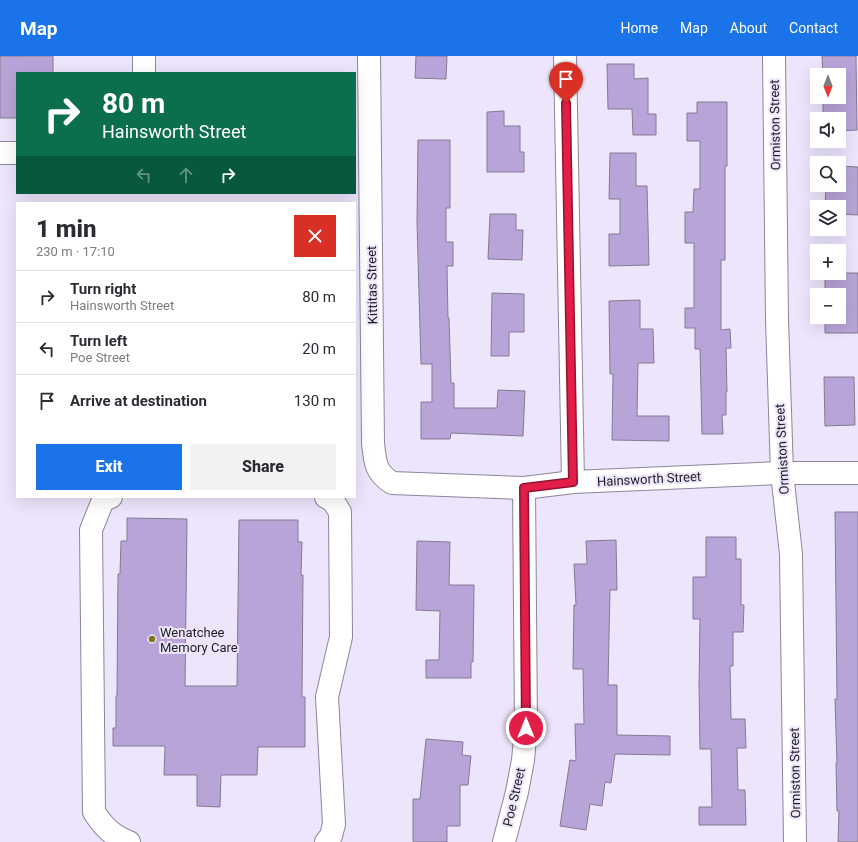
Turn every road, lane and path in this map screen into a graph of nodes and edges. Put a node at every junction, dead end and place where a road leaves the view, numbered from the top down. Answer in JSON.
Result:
{"nodes":[{"id":1,"x":144,"y":56,"type":"edge"},
{"id":2,"x":369,"y":56,"type":"edge"},
{"id":3,"x":565,"y":56,"type":"edge"},
{"id":4,"x":774,"y":56,"type":"edge"},
{"id":5,"x":144,"y":72,"type":"edge"},
{"id":6,"x":0,"y":153,"type":"edge"},
{"id":7,"x":16,"y":153,"type":"edge"},
{"id":8,"x":363,"y":215,"type":"edge"},
{"id":9,"x":364,"y":322,"type":"edge"},
{"id":10,"x":782,"y":473,"type":"junction"},
{"id":11,"x":858,"y":473,"type":"edge"},
{"id":12,"x":573,"y":482,"type":"junction"},
{"id":13,"x":416,"y":485,"type":"joint"},
{"id":14,"x":524,"y":488,"type":"junction"},
{"id":15,"x":108,"y":498,"type":"edge"},
{"id":16,"x":328,"y":498,"type":"edge"},
{"id":17,"x":129,"y":842,"type":"edge"},
{"id":18,"x":326,"y":842,"type":"edge"},
{"id":19,"x":504,"y":842,"type":"edge"},
{"id":20,"x":795,"y":842,"type":"edge"}],
"edges":[{"from":1,"to":5,"type":"street"},
{"from":2,"to":8,"type":"street","name":"Kittitas Street"},
{"from":3,"to":12,"type":"street"},
{"from":4,"to":10,"type":"street","name":"Ormiston Street"},
{"from":6,"to":7,"type":"street"},
{"from":8,"to":9,"type":"street","name":"Kittitas Street"},
{"from":9,"to":13,"type":"street","name":"Kittitas Street"},
{"from":10,"to":11,"type":"street","name":"Hainsworth Street"},
{"from":10,"to":12,"type":"street","name":"Hainsworth Street"},
{"from":10,"to":20,"type":"street","name":"Ormiston Street"},
{"from":12,"to":14,"type":"street","name":"Hainsworth Street"},
{"from":13,"to":14,"type":"street","name":"Hainsworth Street"},
{"from":14,"to":19,"type":"street","name":"Poe Street"},
{"from":15,"to":17,"type":"street"},
{"from":16,"to":18,"type":"street"}]}
